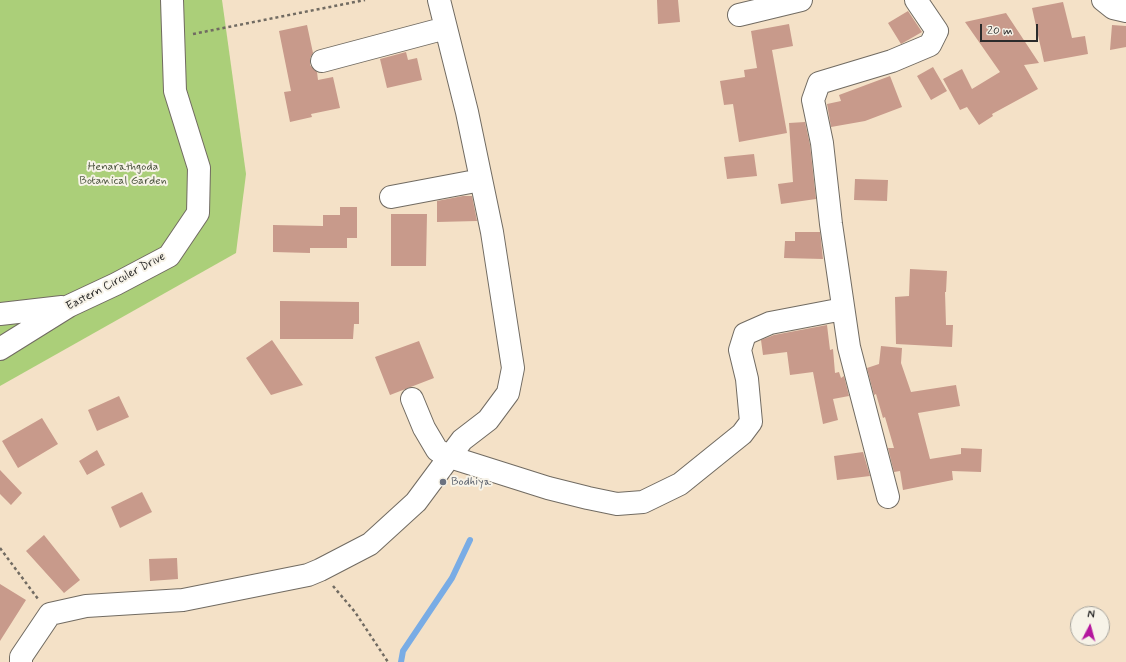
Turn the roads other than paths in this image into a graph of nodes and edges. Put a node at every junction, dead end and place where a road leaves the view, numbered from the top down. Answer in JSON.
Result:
{"nodes":[{"id":1,"x":172,"y":0,"type":"edge"},
{"id":2,"x":439,"y":0,"type":"edge"},
{"id":3,"x":801,"y":0,"type":"edge"},
{"id":4,"x":916,"y":0,"type":"edge"},
{"id":5,"x":1103,"y":0,"type":"edge"},
{"id":6,"x":1126,"y":11,"type":"edge"},
{"id":7,"x":739,"y":14,"type":"dead end"},
{"id":8,"x":446,"y":28,"type":"junction"},
{"id":9,"x":322,"y":61,"type":"dead end"},
{"id":10,"x":481,"y":180,"type":"junction"},
{"id":11,"x":391,"y":198,"type":"dead end"},
{"id":12,"x":69,"y":306,"type":"junction"},
{"id":13,"x":843,"y":310,"type":"junction"},
{"id":14,"x":0,"y":314,"type":"edge"},
{"id":15,"x":0,"y":349,"type":"edge"},
{"id":16,"x":412,"y":399,"type":"dead end"},
{"id":17,"x":450,"y":457,"type":"junction"},
{"id":18,"x":888,"y":496,"type":"dead end"},
{"id":19,"x":21,"y":662,"type":"edge"}],
"edges":[{"from":1,"to":12,"type":"street","name":"Eastern Circuler Drive"},
{"from":2,"to":8,"type":"street"},
{"from":3,"to":7,"type":"street"},
{"from":4,"to":13,"type":"street"},
{"from":5,"to":6,"type":"street"},
{"from":8,"to":9,"type":"street"},
{"from":8,"to":10,"type":"street"},
{"from":10,"to":11,"type":"street"},
{"from":10,"to":17,"type":"street"},
{"from":12,"to":14,"type":"street"},
{"from":12,"to":15,"type":"street","name":"Eastern Circuler Drive"},
{"from":13,"to":17,"type":"street"},
{"from":13,"to":18,"type":"street"},
{"from":16,"to":17,"type":"street"},
{"from":17,"to":19,"type":"street"}]}
